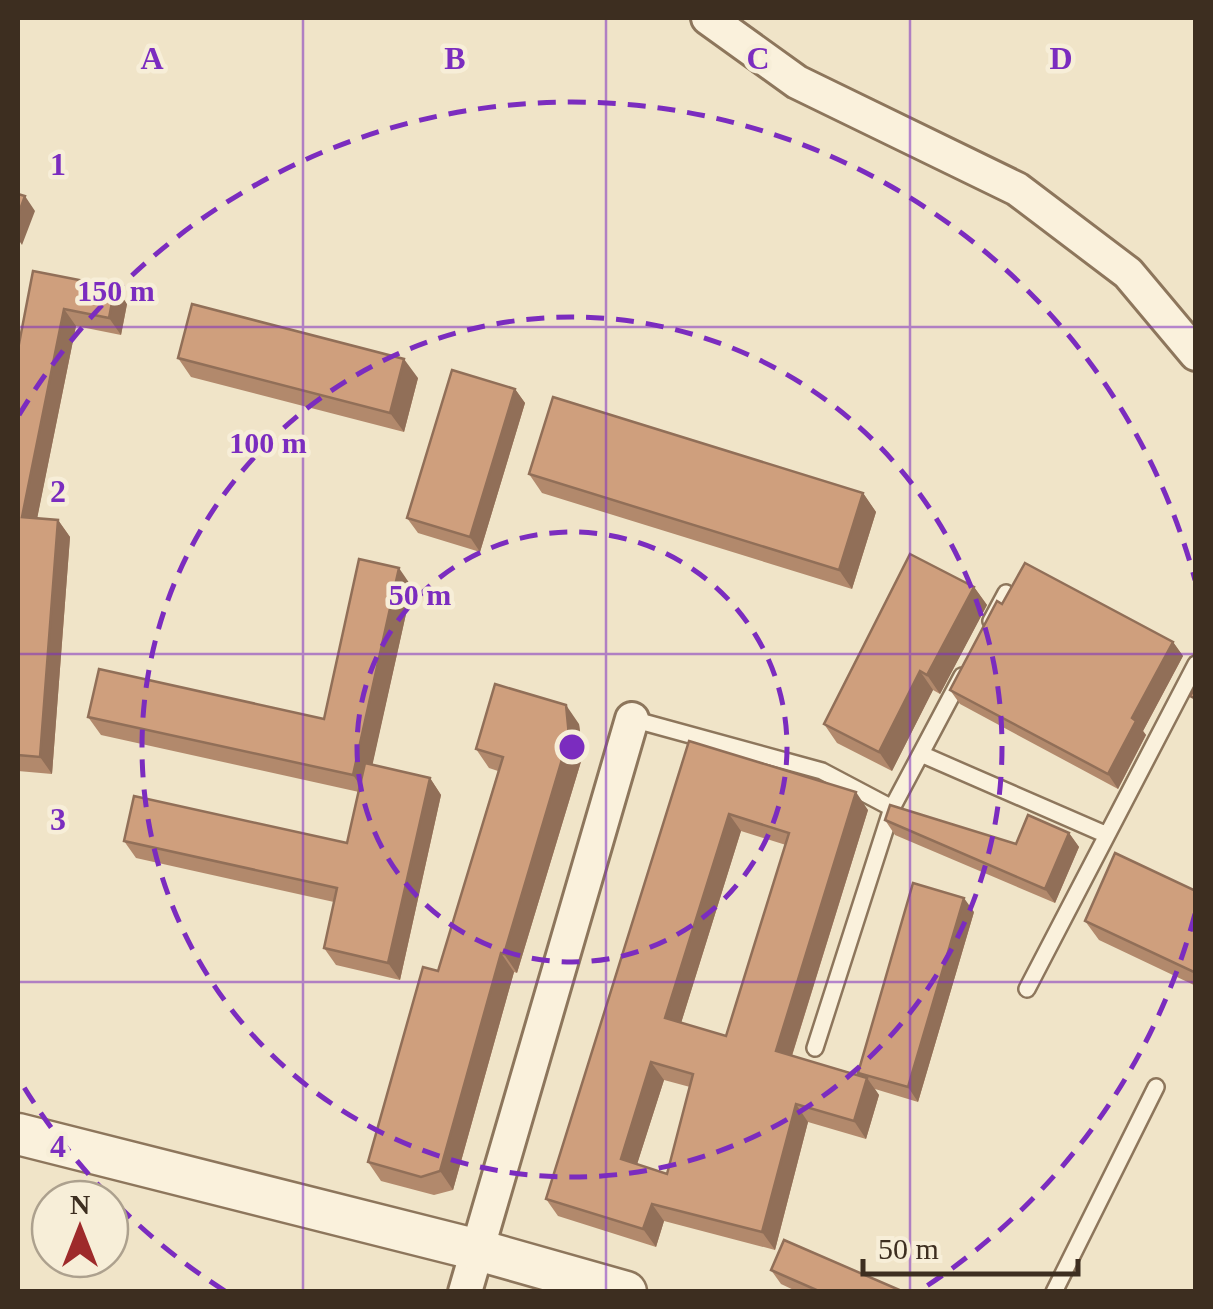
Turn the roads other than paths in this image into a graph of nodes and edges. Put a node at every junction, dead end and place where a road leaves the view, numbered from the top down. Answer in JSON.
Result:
{"nodes":[{"id":1,"x":708,"y":18,"type":"edge"},
{"id":2,"x":1196,"y":354,"type":"edge"},
{"id":3,"x":1006,"y":593,"type":"edge"},
{"id":4,"x":980,"y":641,"type":"edge"},
{"id":5,"x":972,"y":657,"type":"edge"},
{"id":6,"x":1196,"y":664,"type":"edge"},
{"id":7,"x":632,"y":719,"type":"joint"},
{"id":8,"x":921,"y":754,"type":"junction"},
{"id":9,"x":892,"y":808,"type":"junction"},
{"id":10,"x":1107,"y":835,"type":"junction"},
{"id":11,"x":1027,"y":989,"type":"dead end"},
{"id":12,"x":814,"y":1048,"type":"dead end"},
{"id":13,"x":1156,"y":1086,"type":"dead end"},
{"id":14,"x":18,"y":1134,"type":"edge"},
{"id":15,"x":478,"y":1250,"type":"junction"},
{"id":16,"x":466,"y":1292,"type":"edge"},
{"id":17,"x":626,"y":1292,"type":"edge"},
{"id":18,"x":1054,"y":1292,"type":"edge"}],
"edges":[{"from":1,"to":2,"type":"street"},
{"from":3,"to":4,"type":"lane"},
{"from":5,"to":8,"type":"lane"},
{"from":6,"to":10,"type":"lane"},
{"from":7,"to":9,"type":"lane"},
{"from":7,"to":15,"type":"street"},
{"from":8,"to":9,"type":"lane"},
{"from":8,"to":10,"type":"lane"},
{"from":9,"to":12,"type":"lane"},
{"from":10,"to":11,"type":"lane"},
{"from":13,"to":18,"type":"lane"},
{"from":14,"to":15,"type":"street"},
{"from":15,"to":16,"type":"street"},
{"from":15,"to":17,"type":"street"}]}
